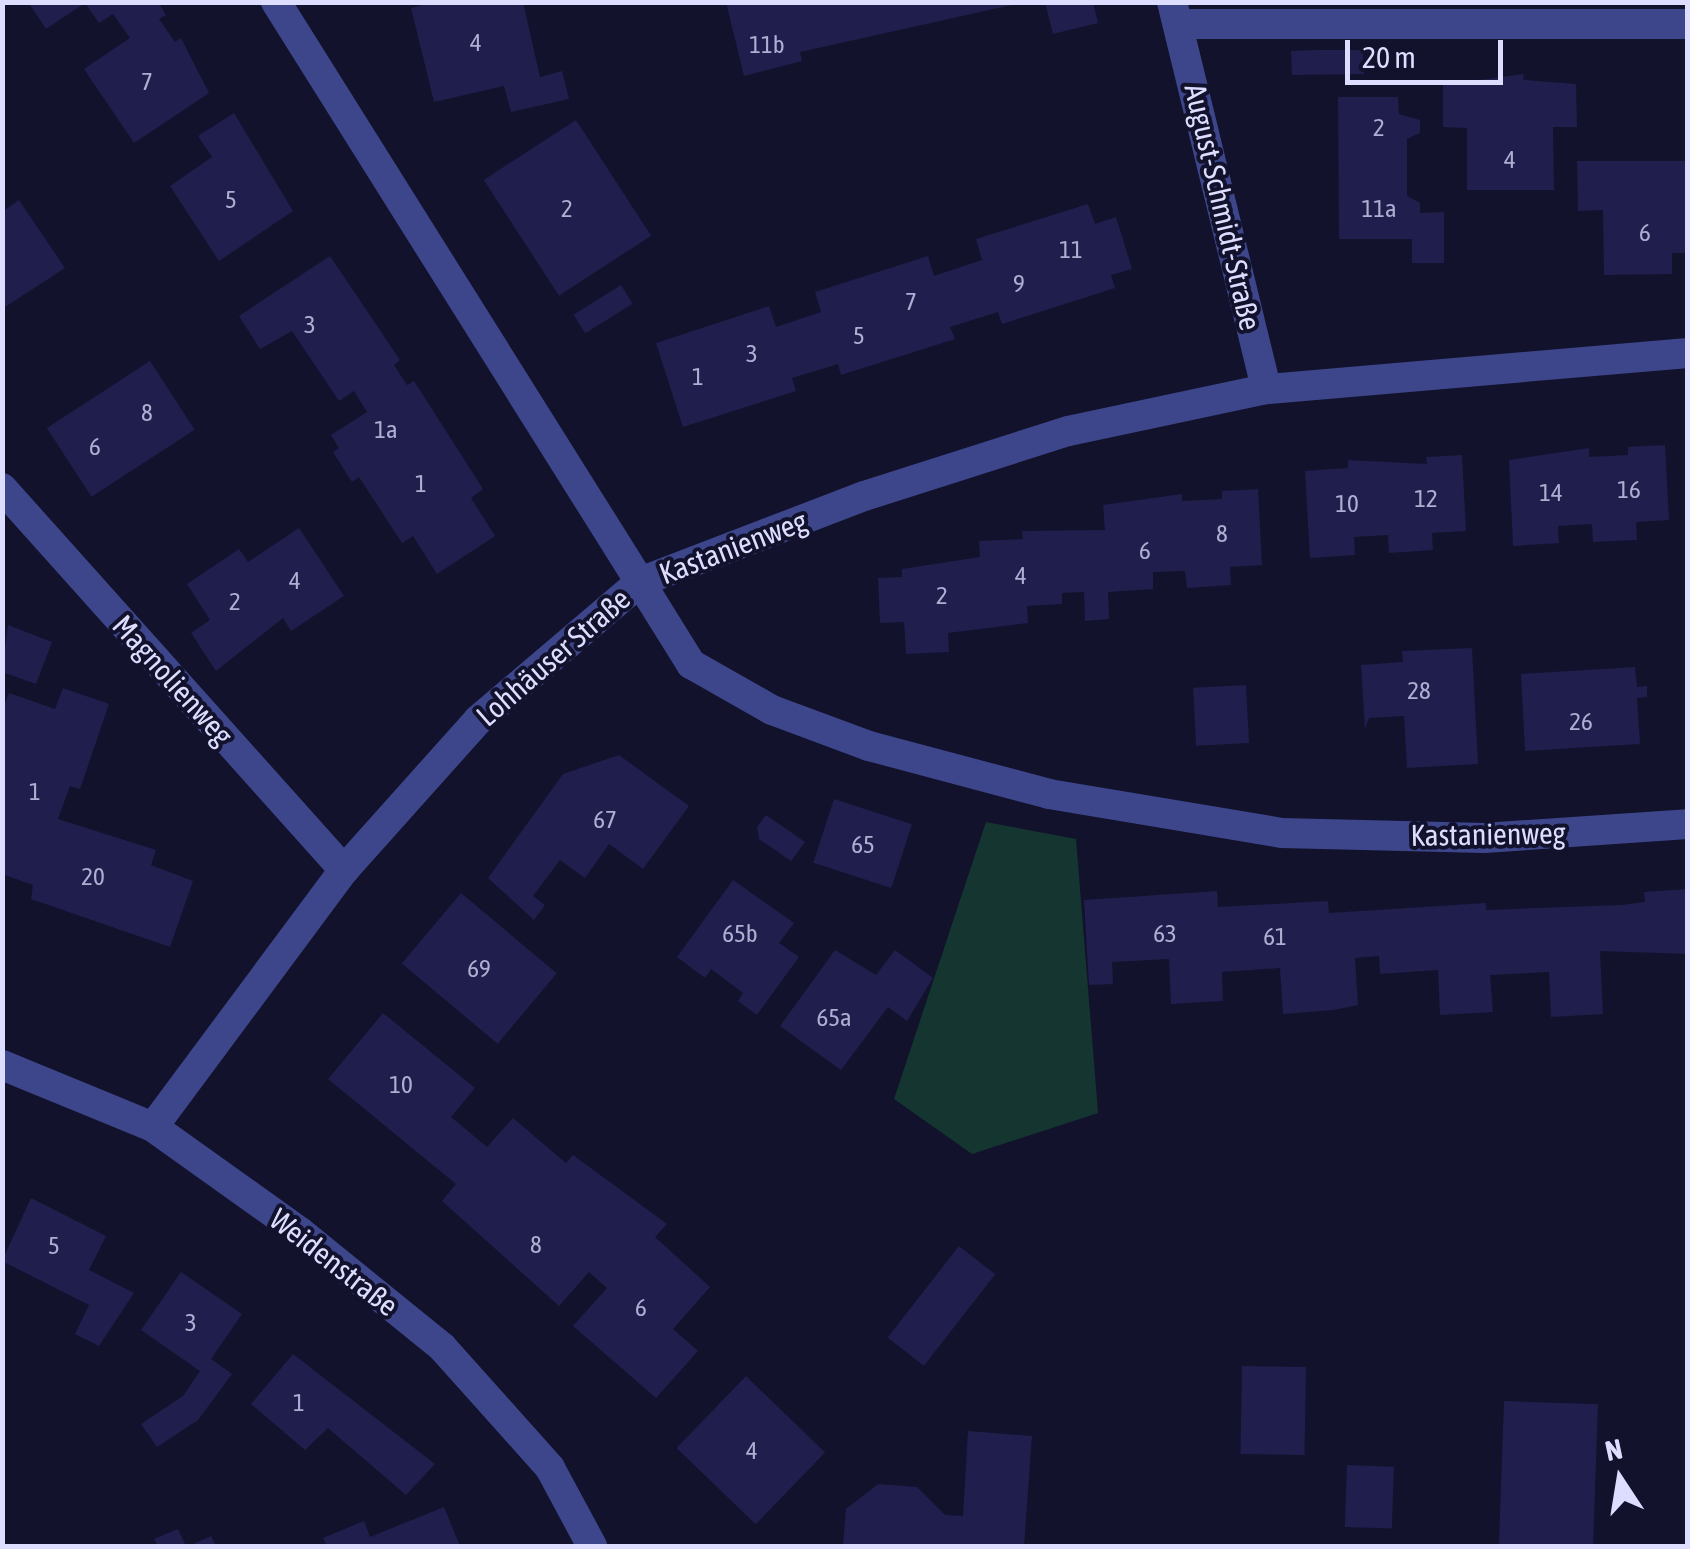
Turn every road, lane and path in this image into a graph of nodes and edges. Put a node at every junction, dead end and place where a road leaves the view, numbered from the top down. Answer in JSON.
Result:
{"nodes":[{"id":1,"x":276,"y":2,"type":"edge"},
{"id":2,"x":1176,"y":13,"type":"edge"},
{"id":3,"x":1688,"y":24,"type":"edge"},
{"id":4,"x":1688,"y":352,"type":"edge"},
{"id":5,"x":1266,"y":390,"type":"junction"},
{"id":6,"x":2,"y":488,"type":"edge"},
{"id":7,"x":640,"y":582,"type":"junction"},
{"id":8,"x":1688,"y":824,"type":"edge"},
{"id":9,"x":344,"y":870,"type":"junction"},
{"id":10,"x":2,"y":1064,"type":"edge"},
{"id":11,"x":153,"y":1127,"type":"junction"},
{"id":12,"x":592,"y":1546,"type":"edge"}],
"edges":[{"from":1,"to":7,"type":"street","name":"Lohhäuser Straße"},
{"from":2,"to":3,"type":"street","name":"August-Schmidt-Straße"},
{"from":2,"to":5,"type":"street","name":"August-Schmidt-Straße"},
{"from":4,"to":5,"type":"street","name":"Kastanienweg"},
{"from":5,"to":7,"type":"street","name":"Kastanienweg"},
{"from":6,"to":9,"type":"street","name":"Magnolienweg"},
{"from":7,"to":8,"type":"street","name":"Kastanienweg"},
{"from":7,"to":9,"type":"street","name":"Lohhäuser Straße"},
{"from":9,"to":11,"type":"street","name":"Lohhäuser Straße"},
{"from":10,"to":11,"type":"street","name":"Weidenstraße"},
{"from":11,"to":12,"type":"street","name":"Weidenstraße"}]}
